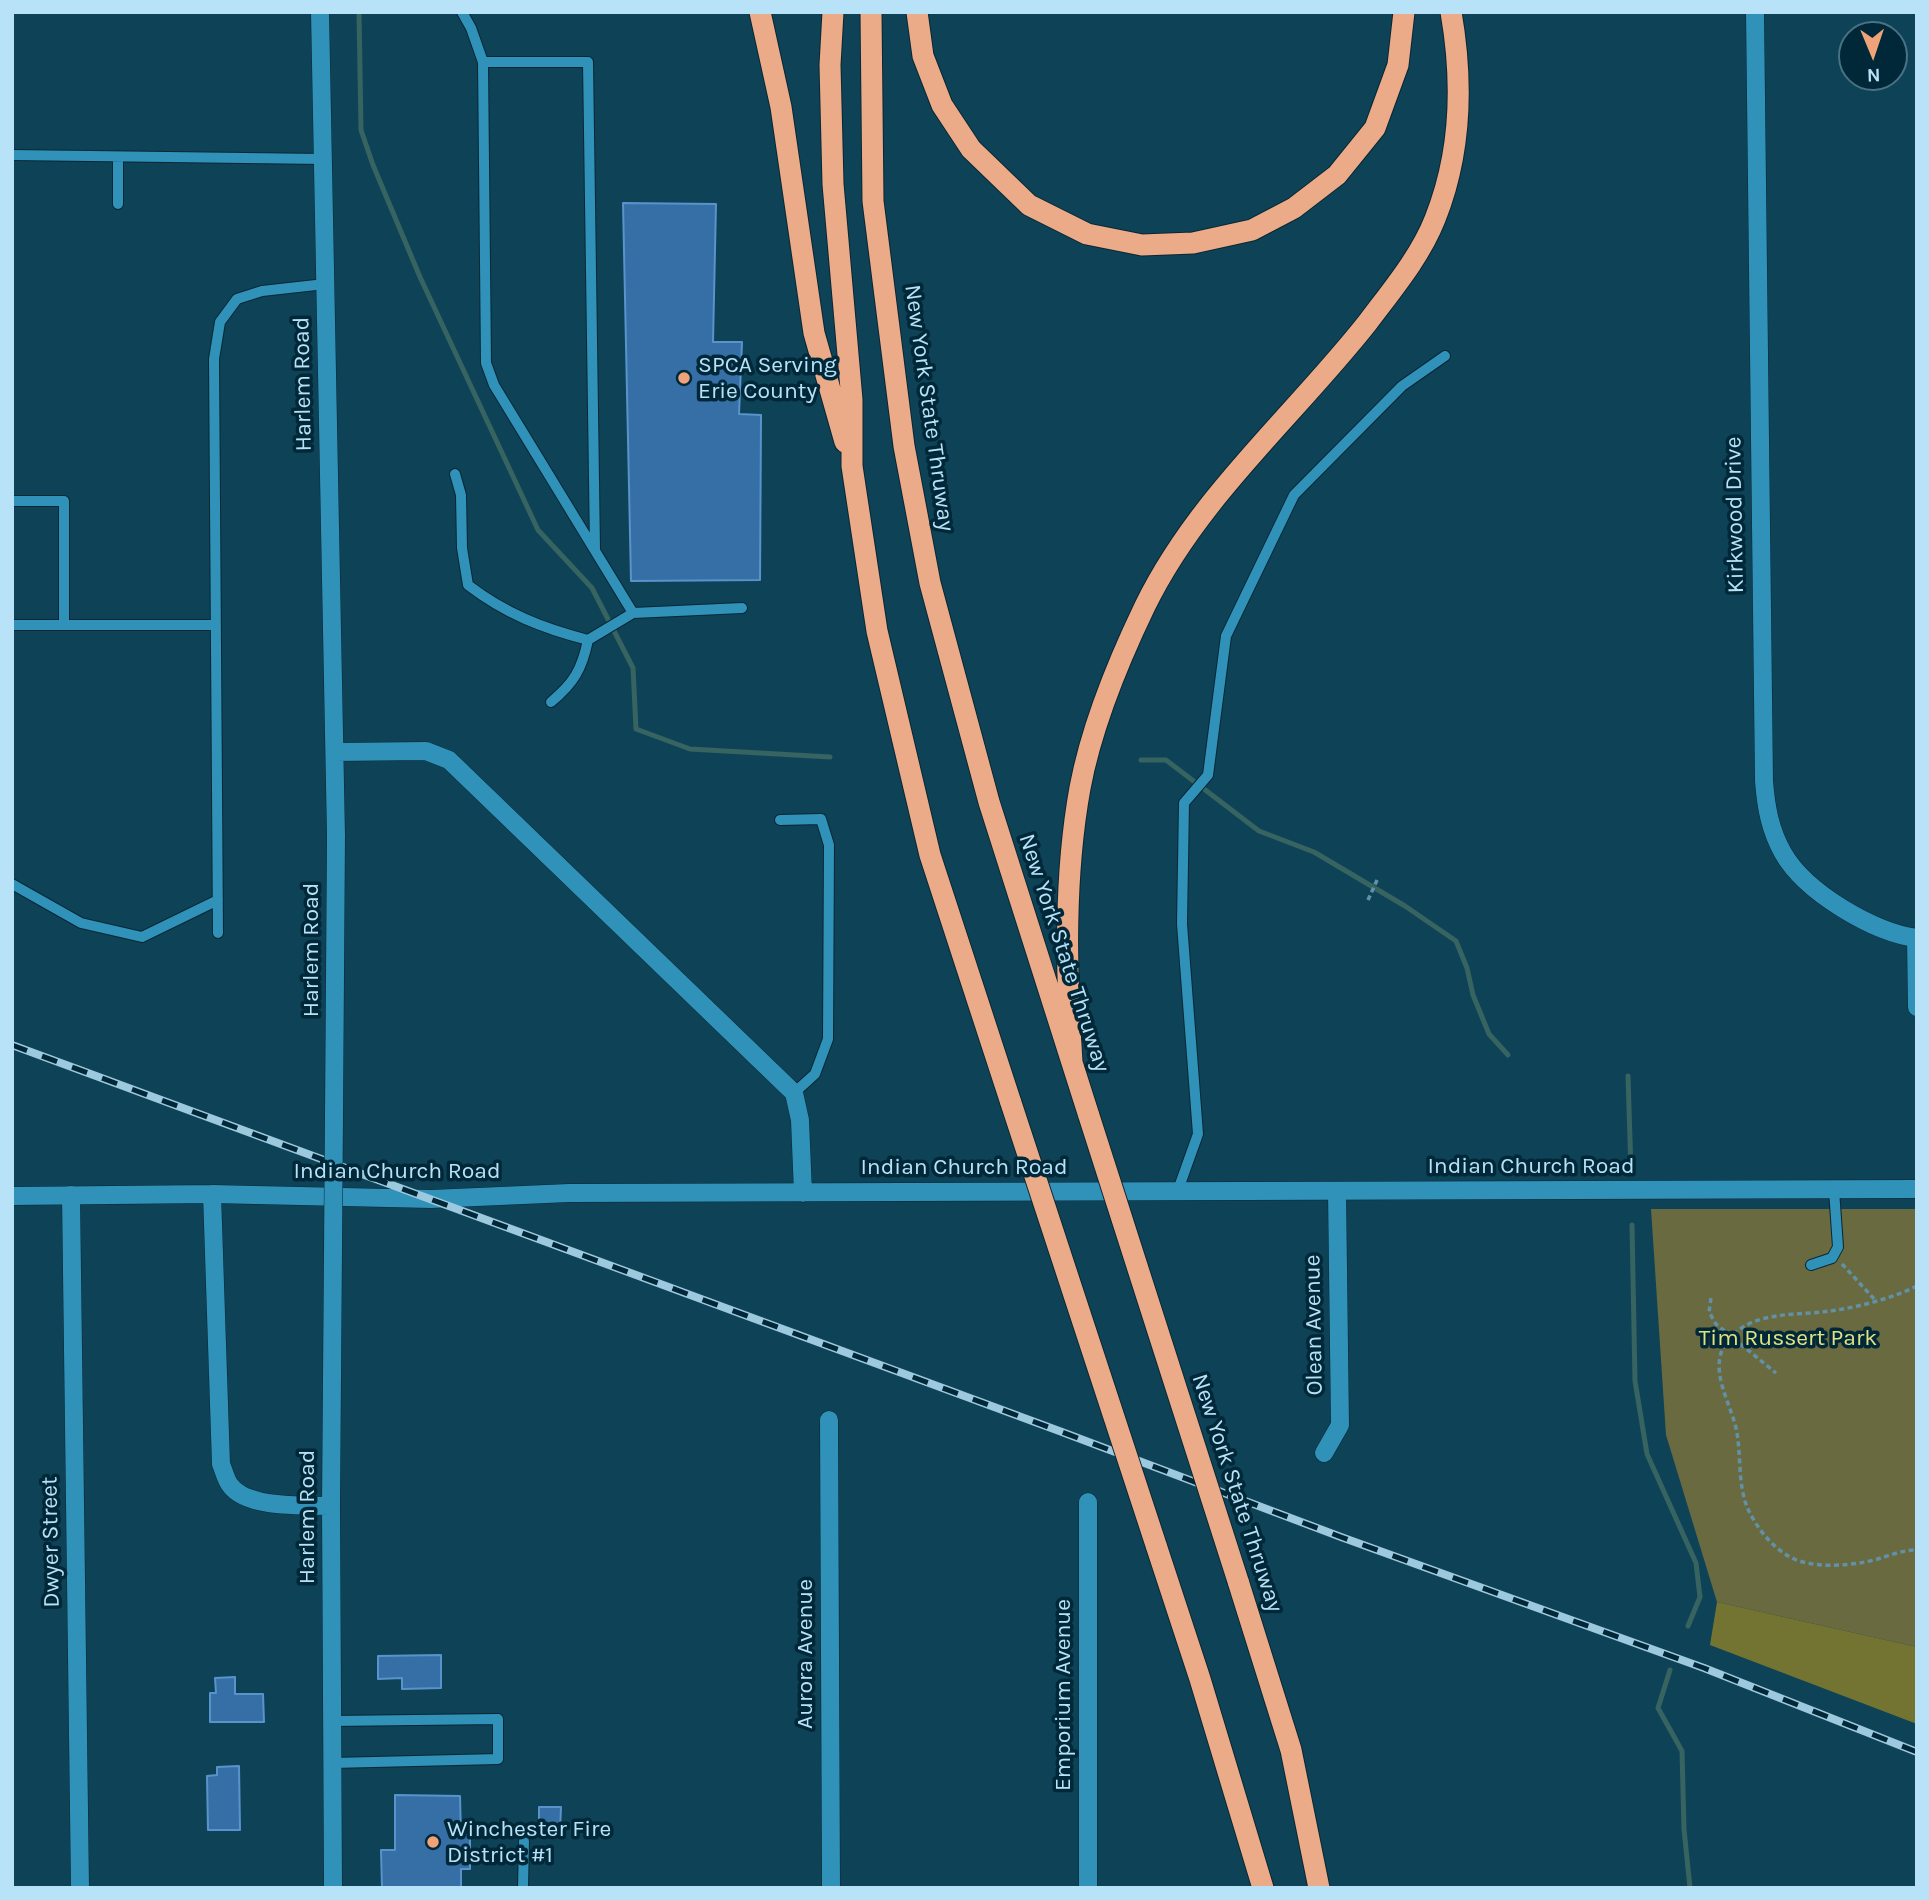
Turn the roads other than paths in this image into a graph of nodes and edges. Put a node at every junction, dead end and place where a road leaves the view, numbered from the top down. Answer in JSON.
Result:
{"nodes":[{"id":1,"x":320,"y":12,"type":"edge"},
{"id":2,"x":462,"y":12,"type":"edge"},
{"id":3,"x":760,"y":12,"type":"edge"},
{"id":4,"x":833,"y":12,"type":"edge"},
{"id":5,"x":871,"y":12,"type":"edge"},
{"id":6,"x":917,"y":12,"type":"edge"},
{"id":7,"x":1404,"y":12,"type":"edge"},
{"id":8,"x":1451,"y":12,"type":"edge"},
{"id":9,"x":1755,"y":12,"type":"edge"},
{"id":10,"x":483,"y":62,"type":"junction"},
{"id":11,"x":12,"y":155,"type":"edge"},
{"id":12,"x":118,"y":156,"type":"junction"},
{"id":13,"x":323,"y":159,"type":"junction"},
{"id":14,"x":118,"y":204,"type":"dead end"},
{"id":15,"x":326,"y":284,"type":"junction"},
{"id":16,"x":1445,"y":356,"type":"dead end"},
{"id":17,"x":852,"y":466,"type":"junction"},
{"id":18,"x":455,"y":474,"type":"dead end"},
{"id":19,"x":12,"y":501,"type":"edge"},
{"id":20,"x":595,"y":552,"type":"junction"},
{"id":21,"x":742,"y":608,"type":"dead end"},
{"id":22,"x":633,"y":613,"type":"junction"},
{"id":23,"x":12,"y":625,"type":"edge"},
{"id":24,"x":64,"y":625,"type":"junction"},
{"id":25,"x":216,"y":625,"type":"junction"},
{"id":26,"x":588,"y":640,"type":"junction"},
{"id":27,"x":551,"y":702,"type":"dead end"},
{"id":28,"x":335,"y":752,"type":"junction"},
{"id":29,"x":780,"y":820,"type":"dead end"},
{"id":30,"x":12,"y":884,"type":"edge"},
{"id":31,"x":218,"y":900,"type":"junction"},
{"id":32,"x":218,"y":933,"type":"dead end"},
{"id":33,"x":1916,"y":938,"type":"edge"},
{"id":34,"x":1917,"y":1007,"type":"edge"},
{"id":35,"x":1072,"y":1062,"type":"junction"},
{"id":36,"x":794,"y":1093,"type":"junction"},
{"id":37,"x":1917,"y":1189,"type":"edge"},
{"id":38,"x":1178,"y":1190,"type":"junction"},
{"id":39,"x":1834,"y":1190,"type":"junction"},
{"id":40,"x":1337,"y":1191,"type":"junction"},
{"id":41,"x":803,"y":1193,"type":"junction"},
{"id":42,"x":212,"y":1194,"type":"junction"},
{"id":43,"x":71,"y":1195,"type":"junction"},
{"id":44,"x":12,"y":1196,"type":"edge"},
{"id":45,"x":1811,"y":1265,"type":"dead end"},
{"id":46,"x":829,"y":1420,"type":"dead end"},
{"id":47,"x":1324,"y":1453,"type":"dead end"},
{"id":48,"x":1088,"y":1502,"type":"dead end"},
{"id":49,"x":331,"y":1506,"type":"junction"},
{"id":50,"x":332,"y":1721,"type":"junction"},
{"id":51,"x":332,"y":1763,"type":"junction"},
{"id":52,"x":524,"y":1840,"type":"dead end"},
{"id":53,"x":80,"y":1888,"type":"edge"},
{"id":54,"x":333,"y":1888,"type":"edge"},
{"id":55,"x":523,"y":1888,"type":"edge"},
{"id":56,"x":831,"y":1888,"type":"edge"},
{"id":57,"x":1088,"y":1888,"type":"edge"},
{"id":58,"x":1263,"y":1888,"type":"edge"},
{"id":59,"x":1319,"y":1888,"type":"edge"}],
"edges":[{"from":1,"to":13,"type":"street","name":"Harlem Road"},
{"from":2,"to":10,"type":"lane"},
{"from":3,"to":17,"type":"highway"},
{"from":4,"to":17,"type":"highway"},
{"from":5,"to":35,"type":"highway","name":"New York State Thruway"},
{"from":6,"to":7,"type":"highway"},
{"from":8,"to":35,"type":"highway"},
{"from":9,"to":33,"type":"street","name":"Kirkwood Drive"},
{"from":10,"to":20,"type":"lane"},
{"from":10,"to":20,"type":"lane"},
{"from":11,"to":12,"type":"lane"},
{"from":12,"to":13,"type":"lane"},
{"from":12,"to":14,"type":"lane"},
{"from":13,"to":15,"type":"street","name":"Harlem Road"},
{"from":15,"to":25,"type":"lane"},
{"from":15,"to":28,"type":"street","name":"Harlem Road"},
{"from":16,"to":38,"type":"lane"},
{"from":17,"to":58,"type":"highway","bridge":true},
{"from":18,"to":26,"type":"lane"},
{"from":19,"to":24,"type":"lane"},
{"from":20,"to":22,"type":"lane"},
{"from":21,"to":22,"type":"lane"},
{"from":22,"to":26,"type":"lane"},
{"from":23,"to":24,"type":"lane"},
{"from":24,"to":25,"type":"lane"},
{"from":25,"to":31,"type":"lane"},
{"from":26,"to":27,"type":"lane"},
{"from":28,"to":36,"type":"street"},
{"from":28,"to":49,"type":"street","name":"Harlem Road","bridge":true},
{"from":29,"to":36,"type":"lane"},
{"from":30,"to":31,"type":"lane"},
{"from":31,"to":32,"type":"lane"},
{"from":33,"to":34,"type":"street"},
{"from":35,"to":59,"type":"highway","name":"New York State Thruway","bridge":true},
{"from":36,"to":41,"type":"street"},
{"from":37,"to":39,"type":"street","name":"Indian Church Road"},
{"from":38,"to":40,"type":"street","name":"Indian Church Road"},
{"from":38,"to":41,"type":"street","name":"Indian Church Road"},
{"from":39,"to":40,"type":"street","name":"Indian Church Road"},
{"from":39,"to":45,"type":"lane"},
{"from":40,"to":47,"type":"street","name":"Olean Avenue"},
{"from":41,"to":42,"type":"street","name":"Indian Church Road"},
{"from":42,"to":43,"type":"street","name":"Indian Church Road"},
{"from":42,"to":49,"type":"street"},
{"from":43,"to":44,"type":"street","name":"Indian Church Road"},
{"from":43,"to":53,"type":"street","name":"Dwyer Street"},
{"from":46,"to":56,"type":"street","name":"Aurora Avenue"},
{"from":48,"to":57,"type":"street","name":"Emporium Avenue"},
{"from":49,"to":50,"type":"street","name":"Harlem Road"},
{"from":50,"to":51,"type":"street","name":"Harlem Road"},
{"from":50,"to":51,"type":"lane"},
{"from":51,"to":54,"type":"street","name":"Harlem Road"},
{"from":52,"to":55,"type":"lane"}]}
